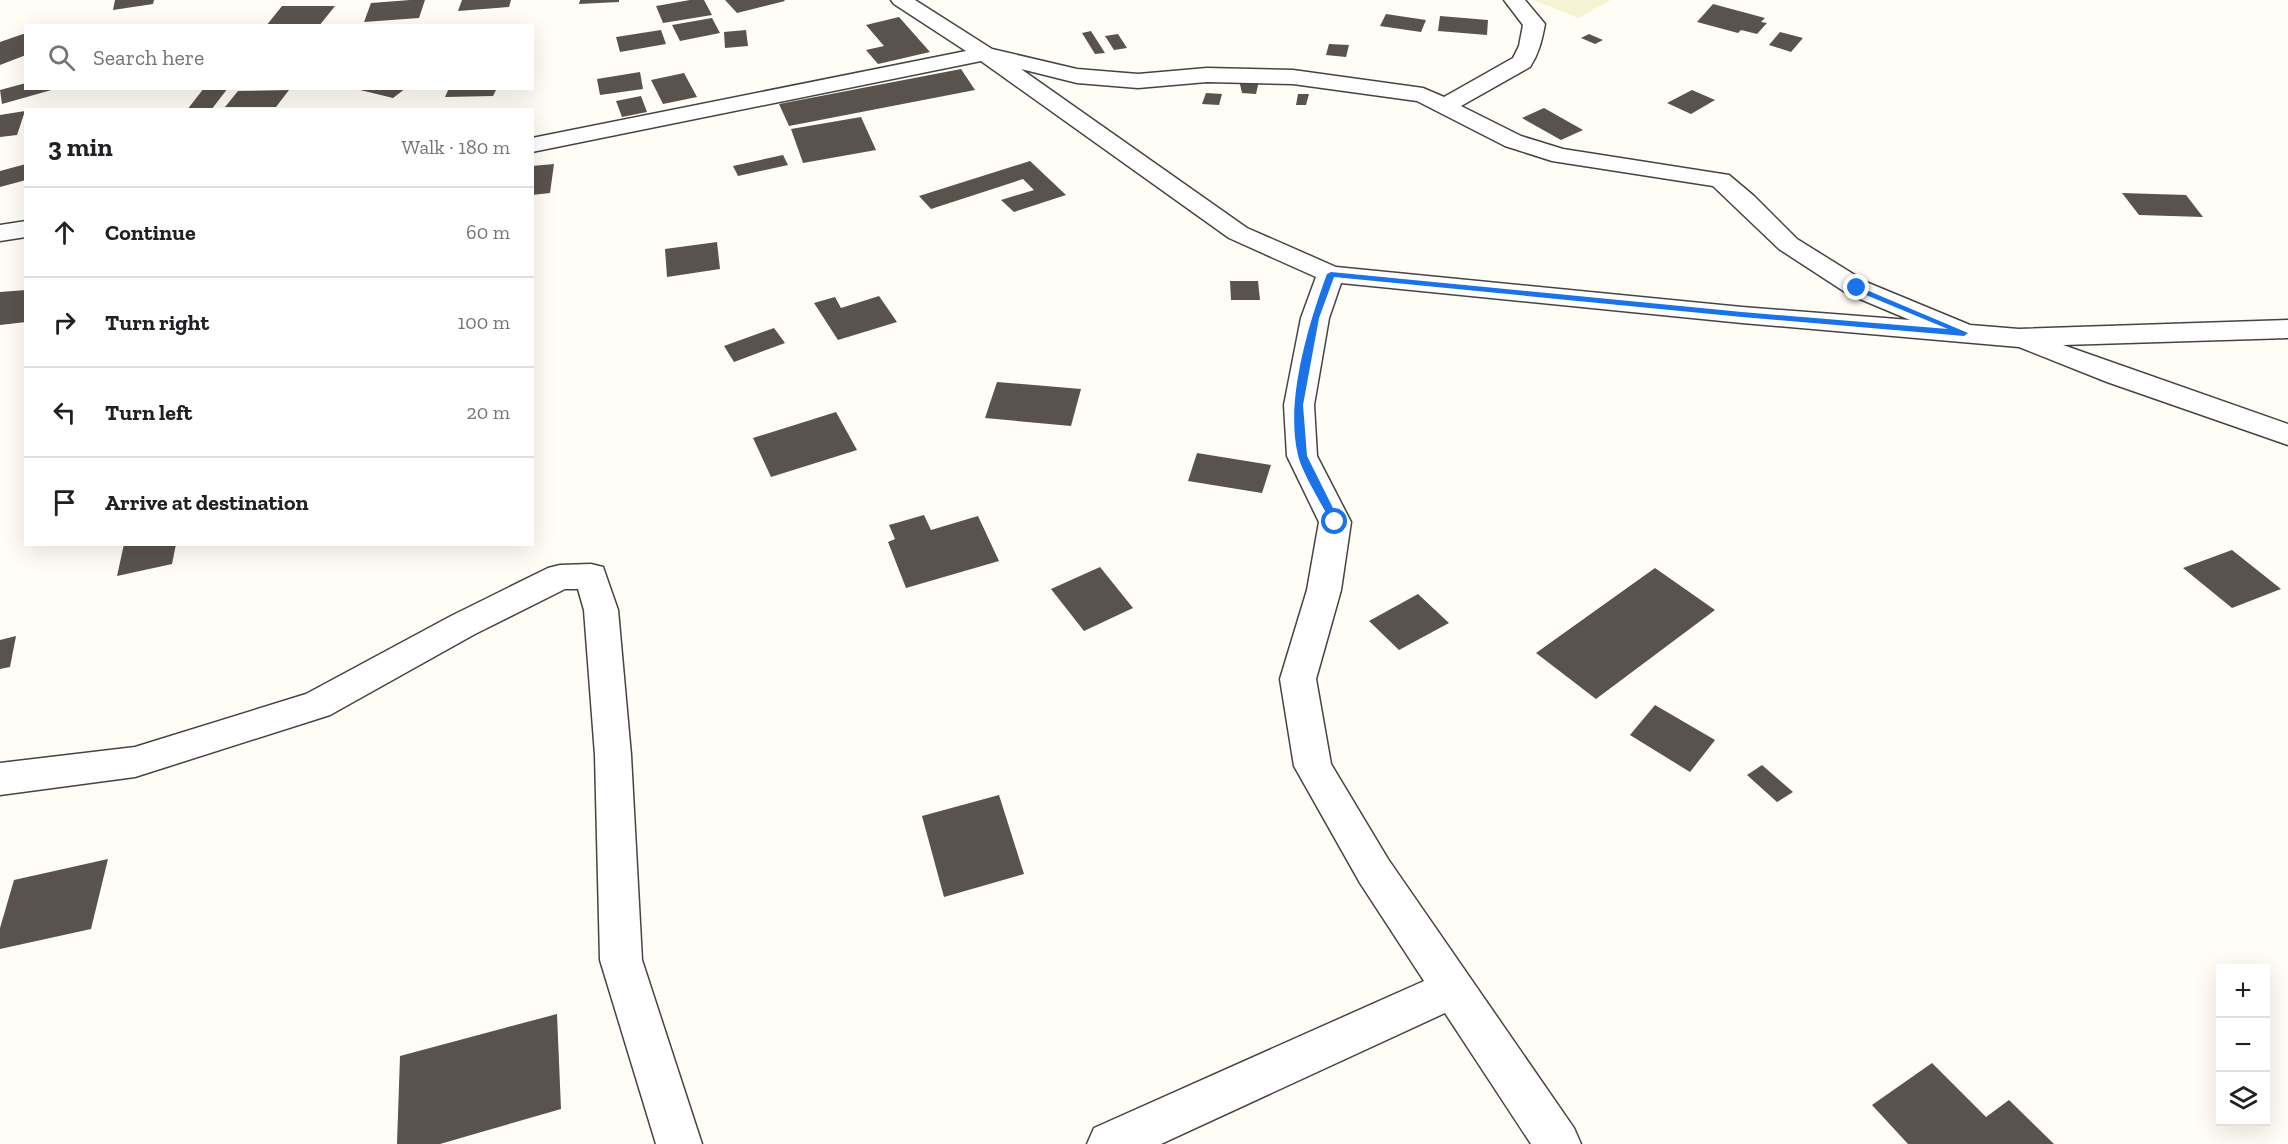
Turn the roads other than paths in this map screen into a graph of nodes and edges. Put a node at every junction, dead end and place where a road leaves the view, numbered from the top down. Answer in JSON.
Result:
{"nodes":[{"id":1,"x":901,"y":0,"type":"edge"},
{"id":2,"x":1514,"y":0,"type":"edge"},
{"id":3,"x":985,"y":54,"type":"junction"},
{"id":4,"x":1445,"y":106,"type":"junction"},
{"id":5,"x":534,"y":145,"type":"edge"},
{"id":6,"x":24,"y":229,"type":"edge"},
{"id":7,"x":0,"y":233,"type":"edge"},
{"id":8,"x":1331,"y":274,"type":"junction"},
{"id":9,"x":2288,"y":329,"type":"edge"},
{"id":10,"x":1964,"y":333,"type":"junction"},
{"id":11,"x":2019,"y":338,"type":"junction"},
{"id":12,"x":2288,"y":435,"type":"edge"},
{"id":13,"x":0,"y":779,"type":"edge"},
{"id":14,"x":1453,"y":989,"type":"junction"},
{"id":15,"x":679,"y":1144,"type":"edge"},
{"id":16,"x":1110,"y":1144,"type":"edge"},
{"id":17,"x":1558,"y":1144,"type":"edge"}],
"edges":[{"from":1,"to":3,"type":"street"},
{"from":2,"to":4,"type":"street"},
{"from":3,"to":4,"type":"street"},
{"from":3,"to":5,"type":"street"},
{"from":3,"to":8,"type":"street"},
{"from":4,"to":10,"type":"street"},
{"from":6,"to":7,"type":"street"},
{"from":8,"to":10,"type":"street"},
{"from":8,"to":14,"type":"street"},
{"from":9,"to":11,"type":"street"},
{"from":10,"to":11,"type":"street"},
{"from":11,"to":12,"type":"street"},
{"from":13,"to":15,"type":"street"},
{"from":14,"to":16,"type":"street"},
{"from":14,"to":17,"type":"street"}]}
